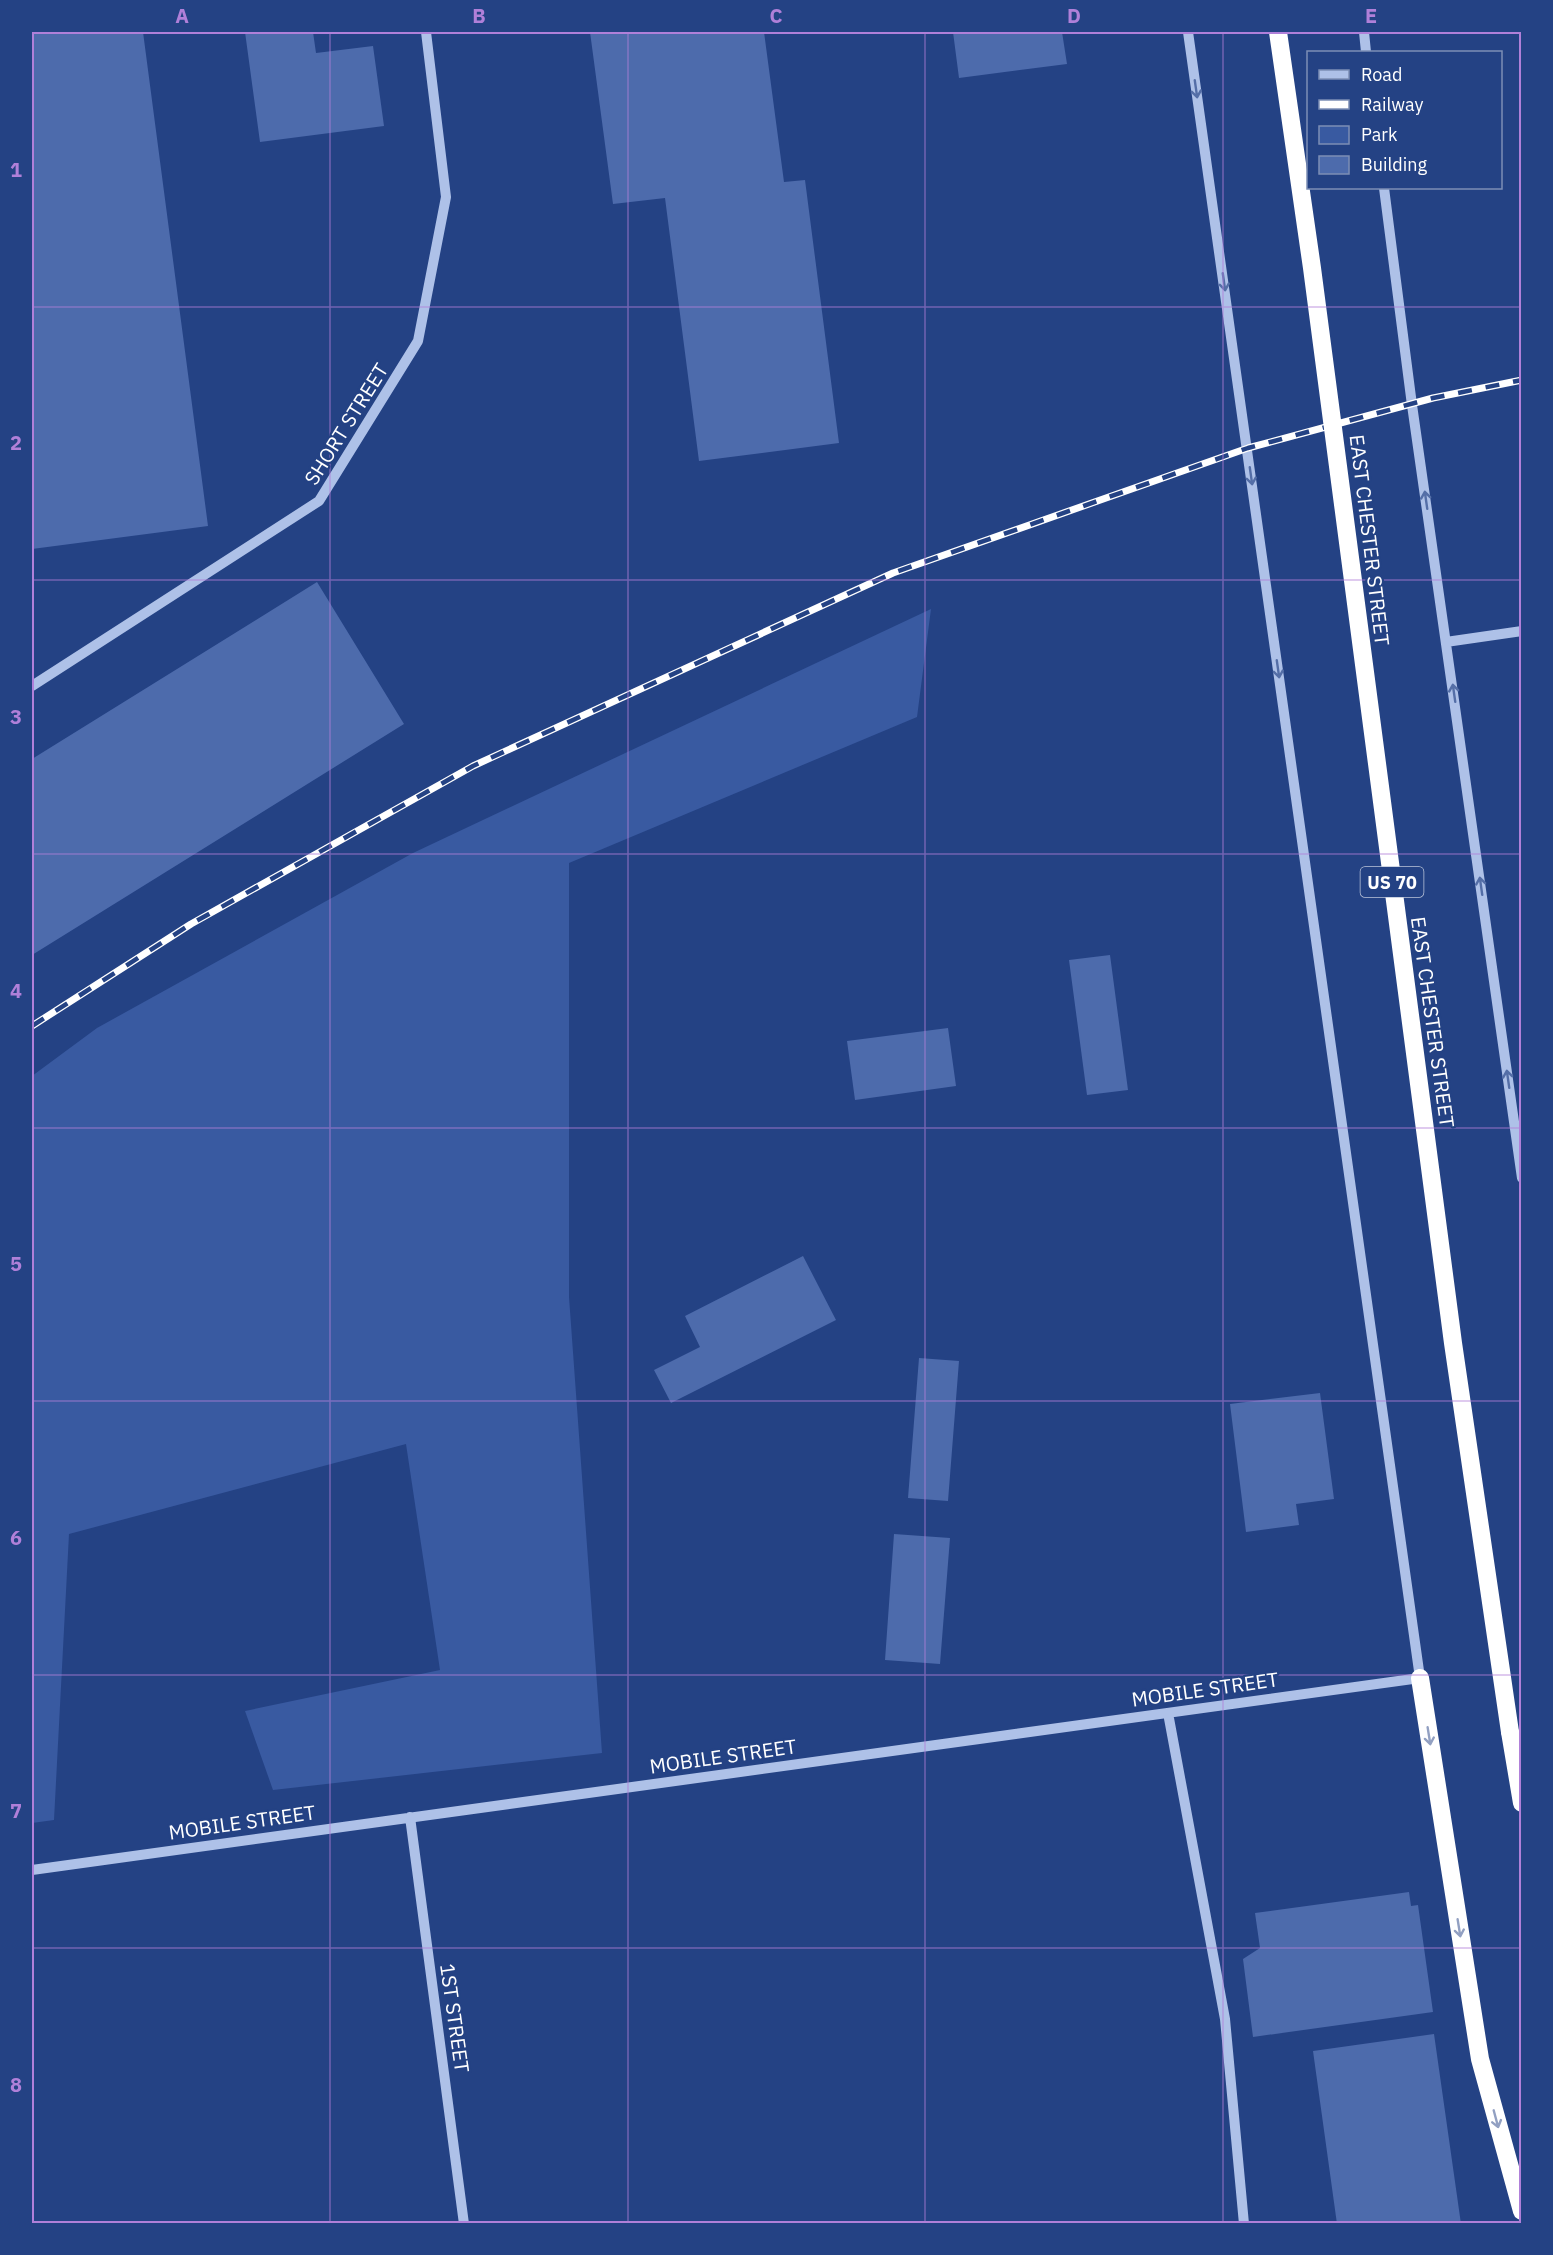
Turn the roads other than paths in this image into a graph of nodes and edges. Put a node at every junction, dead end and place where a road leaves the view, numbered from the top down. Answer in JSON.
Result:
{"nodes":[{"id":1,"x":426,"y":32,"type":"edge"},
{"id":2,"x":1188,"y":32,"type":"edge"},
{"id":3,"x":1278,"y":32,"type":"edge"},
{"id":4,"x":1364,"y":32,"type":"edge"},
{"id":5,"x":1366,"y":51,"type":"edge"},
{"id":6,"x":1384,"y":189,"type":"edge"},
{"id":7,"x":1521,"y":631,"type":"edge"},
{"id":8,"x":1446,"y":642,"type":"junction"},
{"id":9,"x":32,"y":686,"type":"edge"},
{"id":10,"x":1521,"y":1178,"type":"edge"},
{"id":11,"x":1420,"y":1678,"type":"junction"},
{"id":12,"x":1168,"y":1713,"type":"junction"},
{"id":13,"x":1521,"y":1803,"type":"edge"},
{"id":14,"x":410,"y":1817,"type":"junction"},
{"id":15,"x":32,"y":1870,"type":"edge"},
{"id":16,"x":1521,"y":2211,"type":"edge"},
{"id":17,"x":464,"y":2223,"type":"edge"},
{"id":18,"x":1244,"y":2223,"type":"edge"}],
"edges":[{"from":1,"to":9,"type":"street","name":"SHORT STREET"},
{"from":2,"to":11,"type":"street","one_way":true},
{"from":3,"to":13,"type":"highway","name":"EAST CHESTER STREET","number":"US 70","bridge":true},
{"from":4,"to":5,"type":"street"},
{"from":8,"to":6,"type":"street","one_way":true},
{"from":7,"to":8,"type":"street"},
{"from":10,"to":8,"type":"street","one_way":true},
{"from":11,"to":12,"type":"street","name":"MOBILE STREET"},
{"from":11,"to":16,"type":"highway","one_way":true},
{"from":12,"to":14,"type":"street","name":"MOBILE STREET"},
{"from":12,"to":18,"type":"street"},
{"from":14,"to":15,"type":"street","name":"MOBILE STREET"},
{"from":14,"to":17,"type":"street","name":"1ST STREET"}]}
